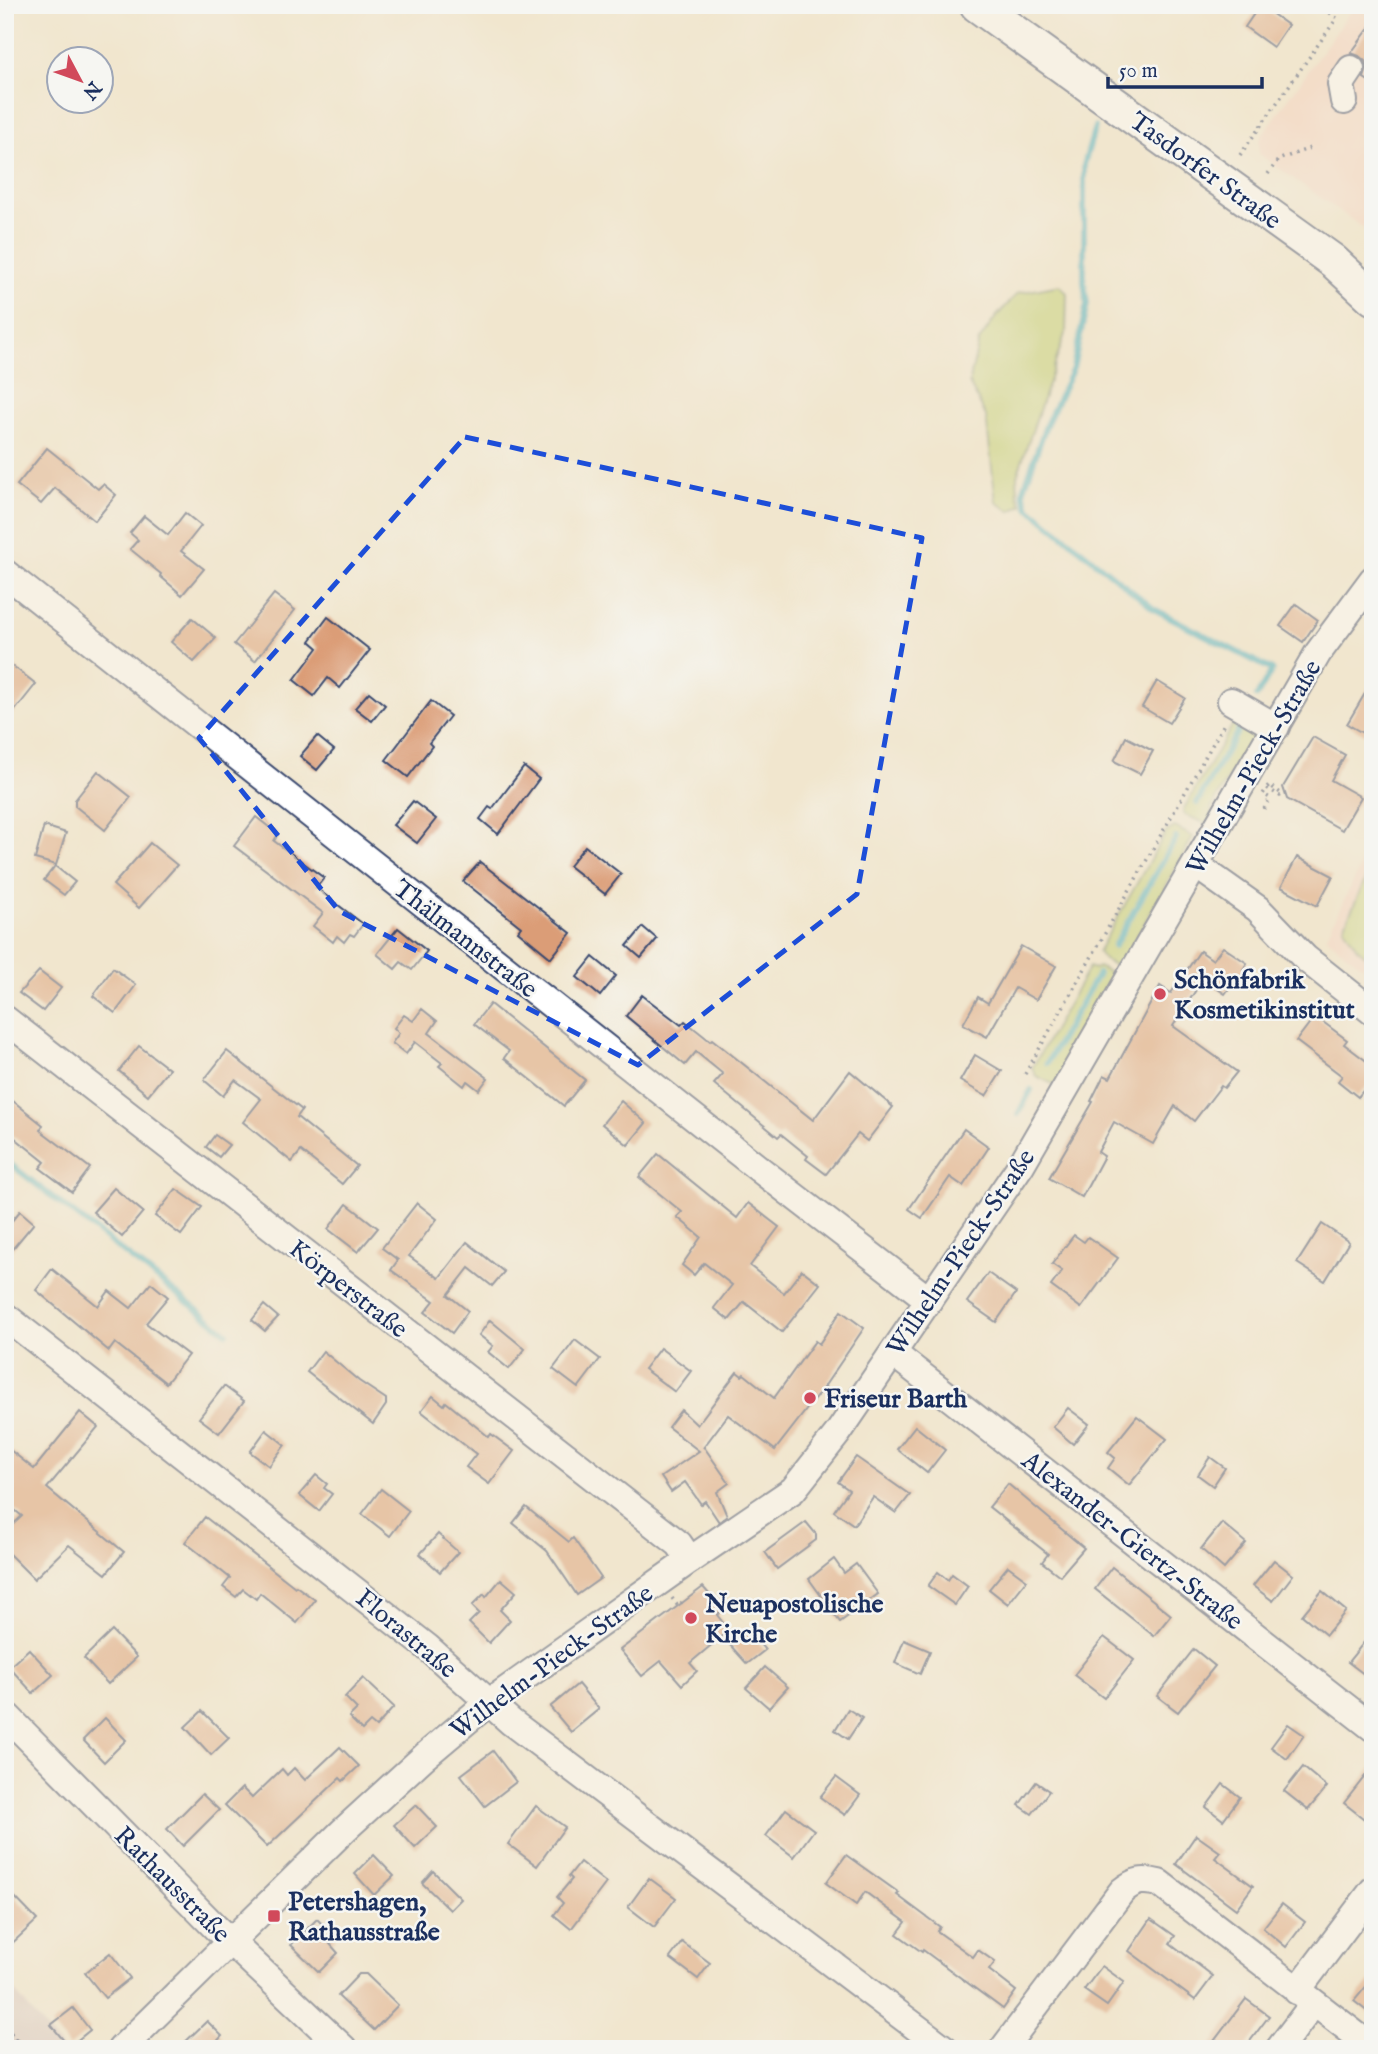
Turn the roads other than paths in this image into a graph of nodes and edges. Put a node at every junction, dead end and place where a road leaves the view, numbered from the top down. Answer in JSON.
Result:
{"nodes":[{"id":1,"x":977,"y":5,"type":"edge"},
{"id":2,"x":1351,"y":69,"type":"dead end"},
{"id":3,"x":1344,"y":101,"type":"dead end"},
{"id":4,"x":1333,"y":261,"type":"junction"},
{"id":5,"x":1373,"y":282,"type":"edge"},
{"id":6,"x":1373,"y":298,"type":"edge"},
{"id":7,"x":5,"y":573,"type":"edge"},
{"id":8,"x":1373,"y":579,"type":"edge"},
{"id":9,"x":1233,"y":703,"type":"road end"},
{"id":10,"x":1276,"y":727,"type":"junction"},
{"id":11,"x":1196,"y":865,"type":"junction"},
{"id":12,"x":1373,"y":1012,"type":"edge"},
{"id":13,"x":5,"y":1019,"type":"edge"},
{"id":14,"x":929,"y":1300,"type":"junction"},
{"id":15,"x":5,"y":1316,"type":"edge"},
{"id":16,"x":892,"y":1353,"type":"junction"},
{"id":17,"x":690,"y":1560,"type":"junction"},
{"id":18,"x":488,"y":1703,"type":"junction"},
{"id":19,"x":5,"y":1714,"type":"edge"},
{"id":20,"x":1373,"y":1728,"type":"edge"},
{"id":21,"x":1373,"y":1890,"type":"edge"},
{"id":22,"x":230,"y":1941,"type":"junction"},
{"id":23,"x":1305,"y":1997,"type":"junction"},
{"id":24,"x":1373,"y":2048,"type":"edge"},
{"id":25,"x":121,"y":2049,"type":"edge"},
{"id":26,"x":344,"y":2049,"type":"edge"},
{"id":27,"x":945,"y":2049,"type":"edge"},
{"id":28,"x":1003,"y":2049,"type":"edge"},
{"id":29,"x":1279,"y":2049,"type":"edge"}],
"edges":[{"from":1,"to":4,"type":"main road","name":"Tasdorfer Straße"},
{"from":2,"to":3,"type":"street"},
{"from":4,"to":5,"type":"main road","name":"Tasdorfer Straße"},
{"from":4,"to":6,"type":"main road","name":"Tasdorfer Straße"},
{"from":7,"to":14,"type":"street","name":"Thälmannstraße"},
{"from":8,"to":10,"type":"street","name":"Wilhelm-Pieck-Straße"},
{"from":9,"to":10,"type":"street"},
{"from":10,"to":11,"type":"street","name":"Wilhelm-Pieck-Straße"},
{"from":11,"to":12,"type":"street"},
{"from":11,"to":14,"type":"street","name":"Wilhelm-Pieck-Straße"},
{"from":13,"to":17,"type":"street","name":"Körperstraße"},
{"from":14,"to":16,"type":"street","name":"Wilhelm-Pieck-Straße"},
{"from":15,"to":18,"type":"street","name":"Florastraße"},
{"from":16,"to":17,"type":"street","name":"Wilhelm-Pieck-Straße"},
{"from":16,"to":20,"type":"street","name":"Alexander-Giertz-Straße"},
{"from":17,"to":18,"type":"street","name":"Wilhelm-Pieck-Straße"},
{"from":18,"to":22,"type":"street","name":"Wilhelm-Pieck-Straße"},
{"from":18,"to":27,"type":"street","name":"Florastraße"},
{"from":19,"to":22,"type":"street","name":"Rathausstraße"},
{"from":21,"to":23,"type":"street"},
{"from":22,"to":25,"type":"street","name":"Wilhelm-Pieck-Straße"},
{"from":22,"to":26,"type":"street","name":"Rathausstraße"},
{"from":23,"to":24,"type":"street"},
{"from":23,"to":28,"type":"street"},
{"from":23,"to":29,"type":"street"}]}
